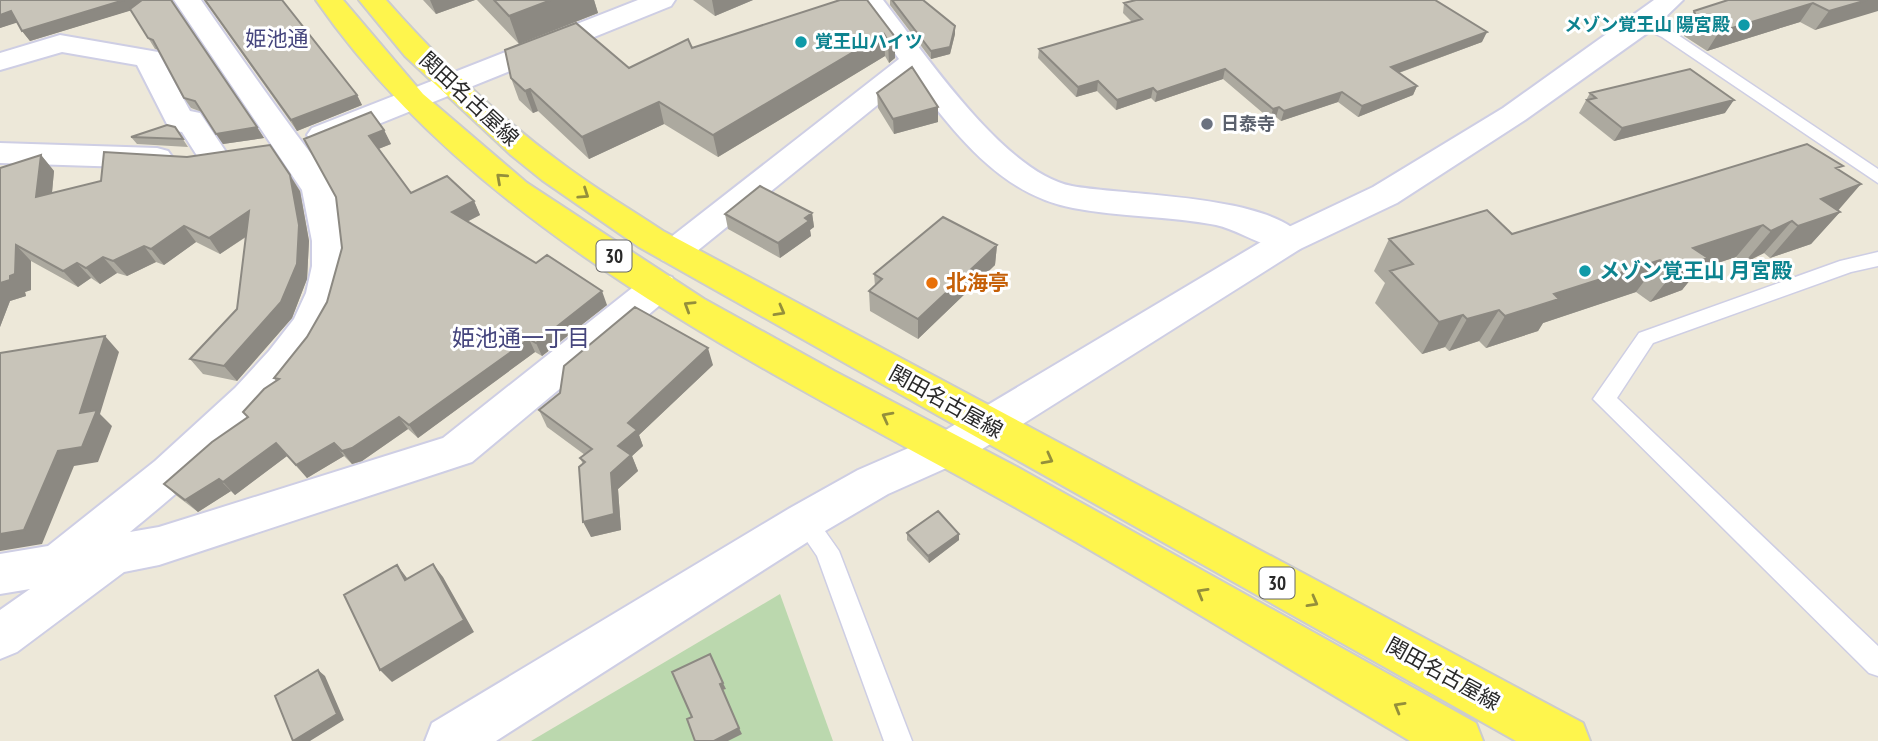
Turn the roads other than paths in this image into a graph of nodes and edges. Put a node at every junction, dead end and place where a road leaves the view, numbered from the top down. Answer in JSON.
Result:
{"nodes":[{"id":1,"x":187,"y":0,"type":"edge"},
{"id":2,"x":329,"y":0,"type":"edge"},
{"id":3,"x":372,"y":0,"type":"edge"},
{"id":4,"x":663,"y":0,"type":"edge"},
{"id":5,"x":869,"y":0,"type":"edge"},
{"id":6,"x":1671,"y":0,"type":"edge"},
{"id":7,"x":1643,"y":23,"type":"junction"},
{"id":8,"x":916,"y":61,"type":"junction"},
{"id":9,"x":2,"y":62,"type":"dead end"},
{"id":10,"x":454,"y":84,"type":"junction"},
{"id":11,"x":412,"y":100,"type":"junction"},
{"id":12,"x":291,"y":148,"type":"junction"},
{"id":13,"x":0,"y":153,"type":"edge"},
{"id":14,"x":235,"y":155,"type":"junction"},
{"id":15,"x":1878,"y":177,"type":"edge"},
{"id":16,"x":1288,"y":242,"type":"junction"},
{"id":17,"x":1878,"y":259,"type":"edge"},
{"id":18,"x":666,"y":269,"type":"junction"},
{"id":19,"x":988,"y":426,"type":"junction"},
{"id":20,"x":948,"y":449,"type":"junction"},
{"id":21,"x":805,"y":521,"type":"junction"},
{"id":22,"x":115,"y":553,"type":"junction"},
{"id":23,"x":59,"y":564,"type":"junction"},
{"id":24,"x":0,"y":574,"type":"edge"},
{"id":25,"x":0,"y":637,"type":"edge"},
{"id":26,"x":1878,"y":664,"type":"edge"},
{"id":27,"x":450,"y":741,"type":"edge"},
{"id":28,"x":898,"y":741,"type":"edge"},
{"id":29,"x":1458,"y":741,"type":"edge"},
{"id":30,"x":1565,"y":741,"type":"edge"}],
"edges":[{"from":1,"to":12,"type":"street"},
{"from":2,"to":11,"type":"main road","name":"関田名古屋線","number":"30"},
{"from":3,"to":10,"type":"main road","name":"関田名古屋線","number":"30"},
{"from":4,"to":10,"type":"street"},
{"from":5,"to":8,"type":"street"},
{"from":6,"to":7,"type":"street"},
{"from":7,"to":15,"type":"lane"},
{"from":7,"to":16,"type":"street"},
{"from":8,"to":16,"type":"street"},
{"from":8,"to":18,"type":"street"},
{"from":9,"to":14,"type":"street"},
{"from":10,"to":11,"type":"street"},
{"from":10,"to":18,"type":"main road","name":"関田名古屋線","number":"30","one_way":true},
{"from":11,"to":12,"type":"street"},
{"from":18,"to":11,"type":"main road","name":"関田名古屋線","number":"30","one_way":true},
{"from":12,"to":14,"type":"street"},
{"from":12,"to":23,"type":"street"},
{"from":13,"to":14,"type":"street"},
{"from":16,"to":19,"type":"street"},
{"from":17,"to":26,"type":"lane"},
{"from":18,"to":19,"type":"main road","name":"関田名古屋線","number":"30","one_way":true},
{"from":20,"to":18,"type":"main road","name":"関田名古屋線","number":"30","one_way":true},
{"from":18,"to":22,"type":"street"},
{"from":19,"to":20,"type":"street"},
{"from":19,"to":30,"type":"main road","name":"関田名古屋線","number":"30","one_way":true},
{"from":20,"to":21,"type":"street"},
{"from":29,"to":20,"type":"main road","name":"関田名古屋線","number":"30","one_way":true},
{"from":21,"to":27,"type":"street"},
{"from":21,"to":28,"type":"lane"},
{"from":22,"to":23,"type":"street"},
{"from":22,"to":25,"type":"street"},
{"from":23,"to":24,"type":"street"}]}
